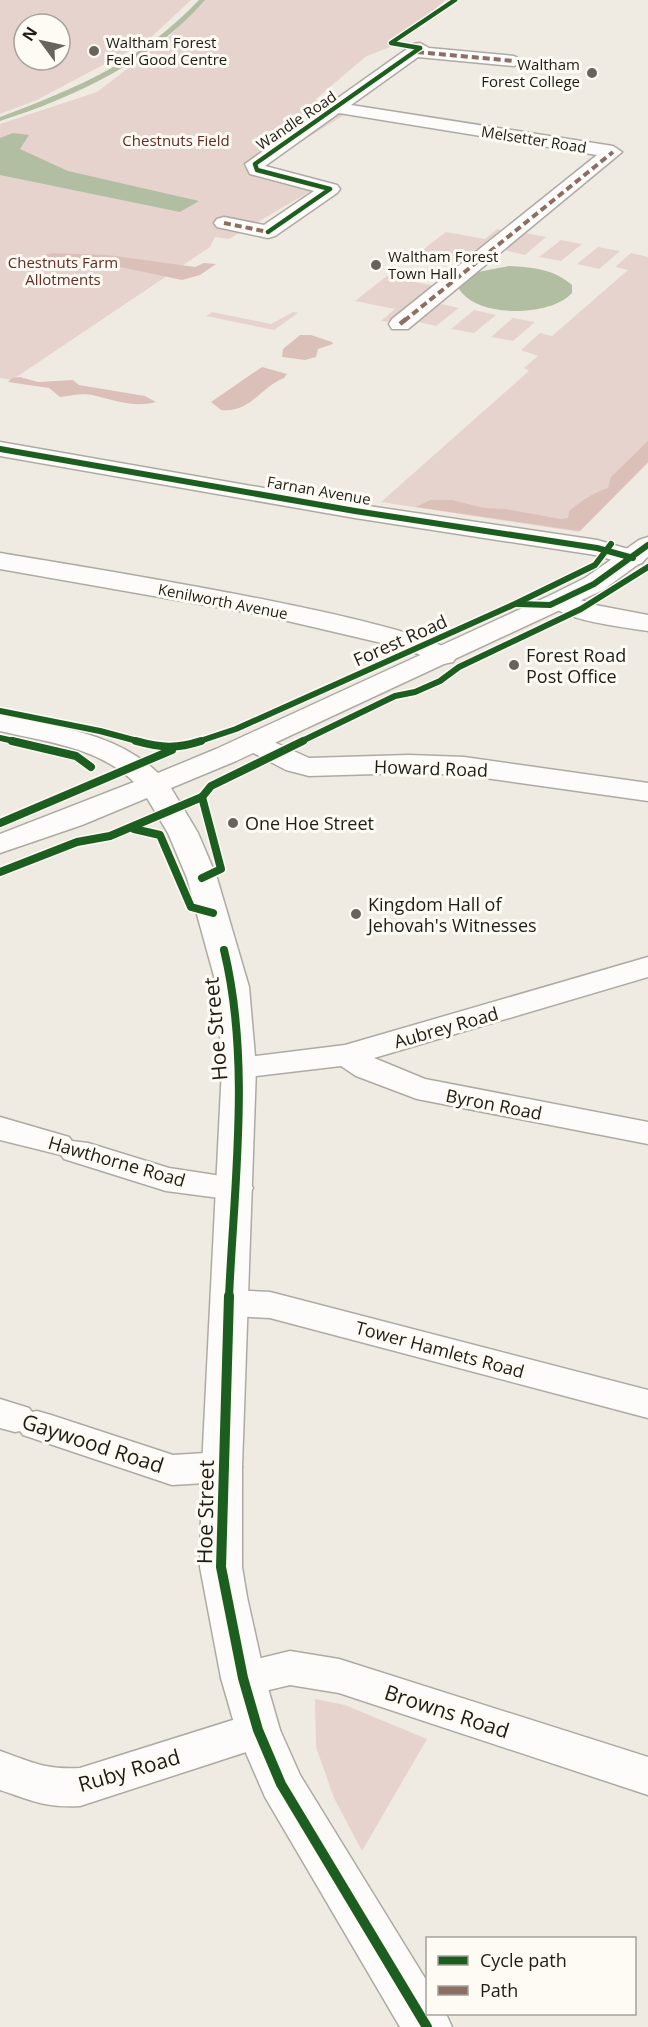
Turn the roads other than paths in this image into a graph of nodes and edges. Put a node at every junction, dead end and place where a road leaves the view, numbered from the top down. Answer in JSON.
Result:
{"nodes":[{"id":1,"x":514,"y":61,"type":"dead end"},
{"id":2,"x":339,"y":108,"type":"junction"},
{"id":3,"x":224,"y":223,"type":"dead end"},
{"id":4,"x":400,"y":324,"type":"dead end"},
{"id":5,"x":0,"y":449,"type":"edge"},
{"id":6,"x":641,"y":552,"type":"edge"},
{"id":7,"x":0,"y":561,"type":"edge"},
{"id":8,"x":560,"y":601,"type":"junction"},
{"id":9,"x":648,"y":623,"type":"edge"},
{"id":10,"x":443,"y":656,"type":"junction"},
{"id":11,"x":0,"y":723,"type":"edge"},
{"id":12,"x":265,"y":748,"type":"junction"},
{"id":13,"x":154,"y":785,"type":"junction"},
{"id":14,"x":648,"y":792,"type":"edge"},
{"id":15,"x":0,"y":844,"type":"edge"},
{"id":16,"x":648,"y":967,"type":"edge"},
{"id":17,"x":347,"y":1055,"type":"junction"},
{"id":18,"x":239,"y":1068,"type":"junction"},
{"id":19,"x":0,"y":1128,"type":"edge"},
{"id":20,"x":648,"y":1133,"type":"edge"},
{"id":21,"x":235,"y":1188,"type":"junction"},
{"id":22,"x":231,"y":1303,"type":"junction"},
{"id":23,"x":648,"y":1404,"type":"edge"},
{"id":24,"x":17,"y":1419,"type":"edge"},
{"id":25,"x":222,"y":1467,"type":"junction"},
{"id":26,"x":243,"y":1678,"type":"junction"},
{"id":27,"x":258,"y":1730,"type":"junction"},
{"id":28,"x":648,"y":1776,"type":"edge"},
{"id":29,"x":16,"y":1777,"type":"edge"},
{"id":30,"x":427,"y":2027,"type":"edge"}],
"edges":[{"from":1,"to":2,"type":"street","name":"Wandle Road"},
{"from":2,"to":3,"type":"street","name":"Wandle Road"},
{"from":2,"to":4,"type":"street","name":"Melsetter Road"},
{"from":5,"to":6,"type":"street","name":"Farnan Avenue"},
{"from":6,"to":8,"type":"street","name":"Forest Road"},
{"from":7,"to":10,"type":"street","name":"Kenilworth Avenue"},
{"from":8,"to":9,"type":"street"},
{"from":8,"to":10,"type":"street","name":"Forest Road"},
{"from":10,"to":12,"type":"street","name":"Forest Road"},
{"from":11,"to":13,"type":"street","name":"Hoe Street"},
{"from":12,"to":13,"type":"street","name":"Forest Road"},
{"from":12,"to":14,"type":"street","name":"Howard Road"},
{"from":13,"to":15,"type":"street","name":"Forest Road"},
{"from":13,"to":18,"type":"street","name":"Hoe Street"},
{"from":16,"to":17,"type":"street","name":"Aubrey Road"},
{"from":17,"to":18,"type":"street","name":"Aubrey Road"},
{"from":17,"to":20,"type":"street","name":"Byron Road"},
{"from":18,"to":21,"type":"street","name":"Hoe Street"},
{"from":19,"to":21,"type":"street","name":"Hawthorne Road"},
{"from":21,"to":22,"type":"street","name":"Hoe Street"},
{"from":22,"to":23,"type":"street","name":"Tower Hamlets Road"},
{"from":22,"to":25,"type":"street","name":"Hoe Street"},
{"from":24,"to":25,"type":"street","name":"Gaywood Road"},
{"from":25,"to":26,"type":"street","name":"Hoe Street"},
{"from":26,"to":27,"type":"street","name":"Hoe Street"},
{"from":26,"to":28,"type":"street","name":"Browns Road"},
{"from":27,"to":29,"type":"street","name":"Ruby Road"},
{"from":27,"to":30,"type":"street","name":"Hoe Street"}]}
